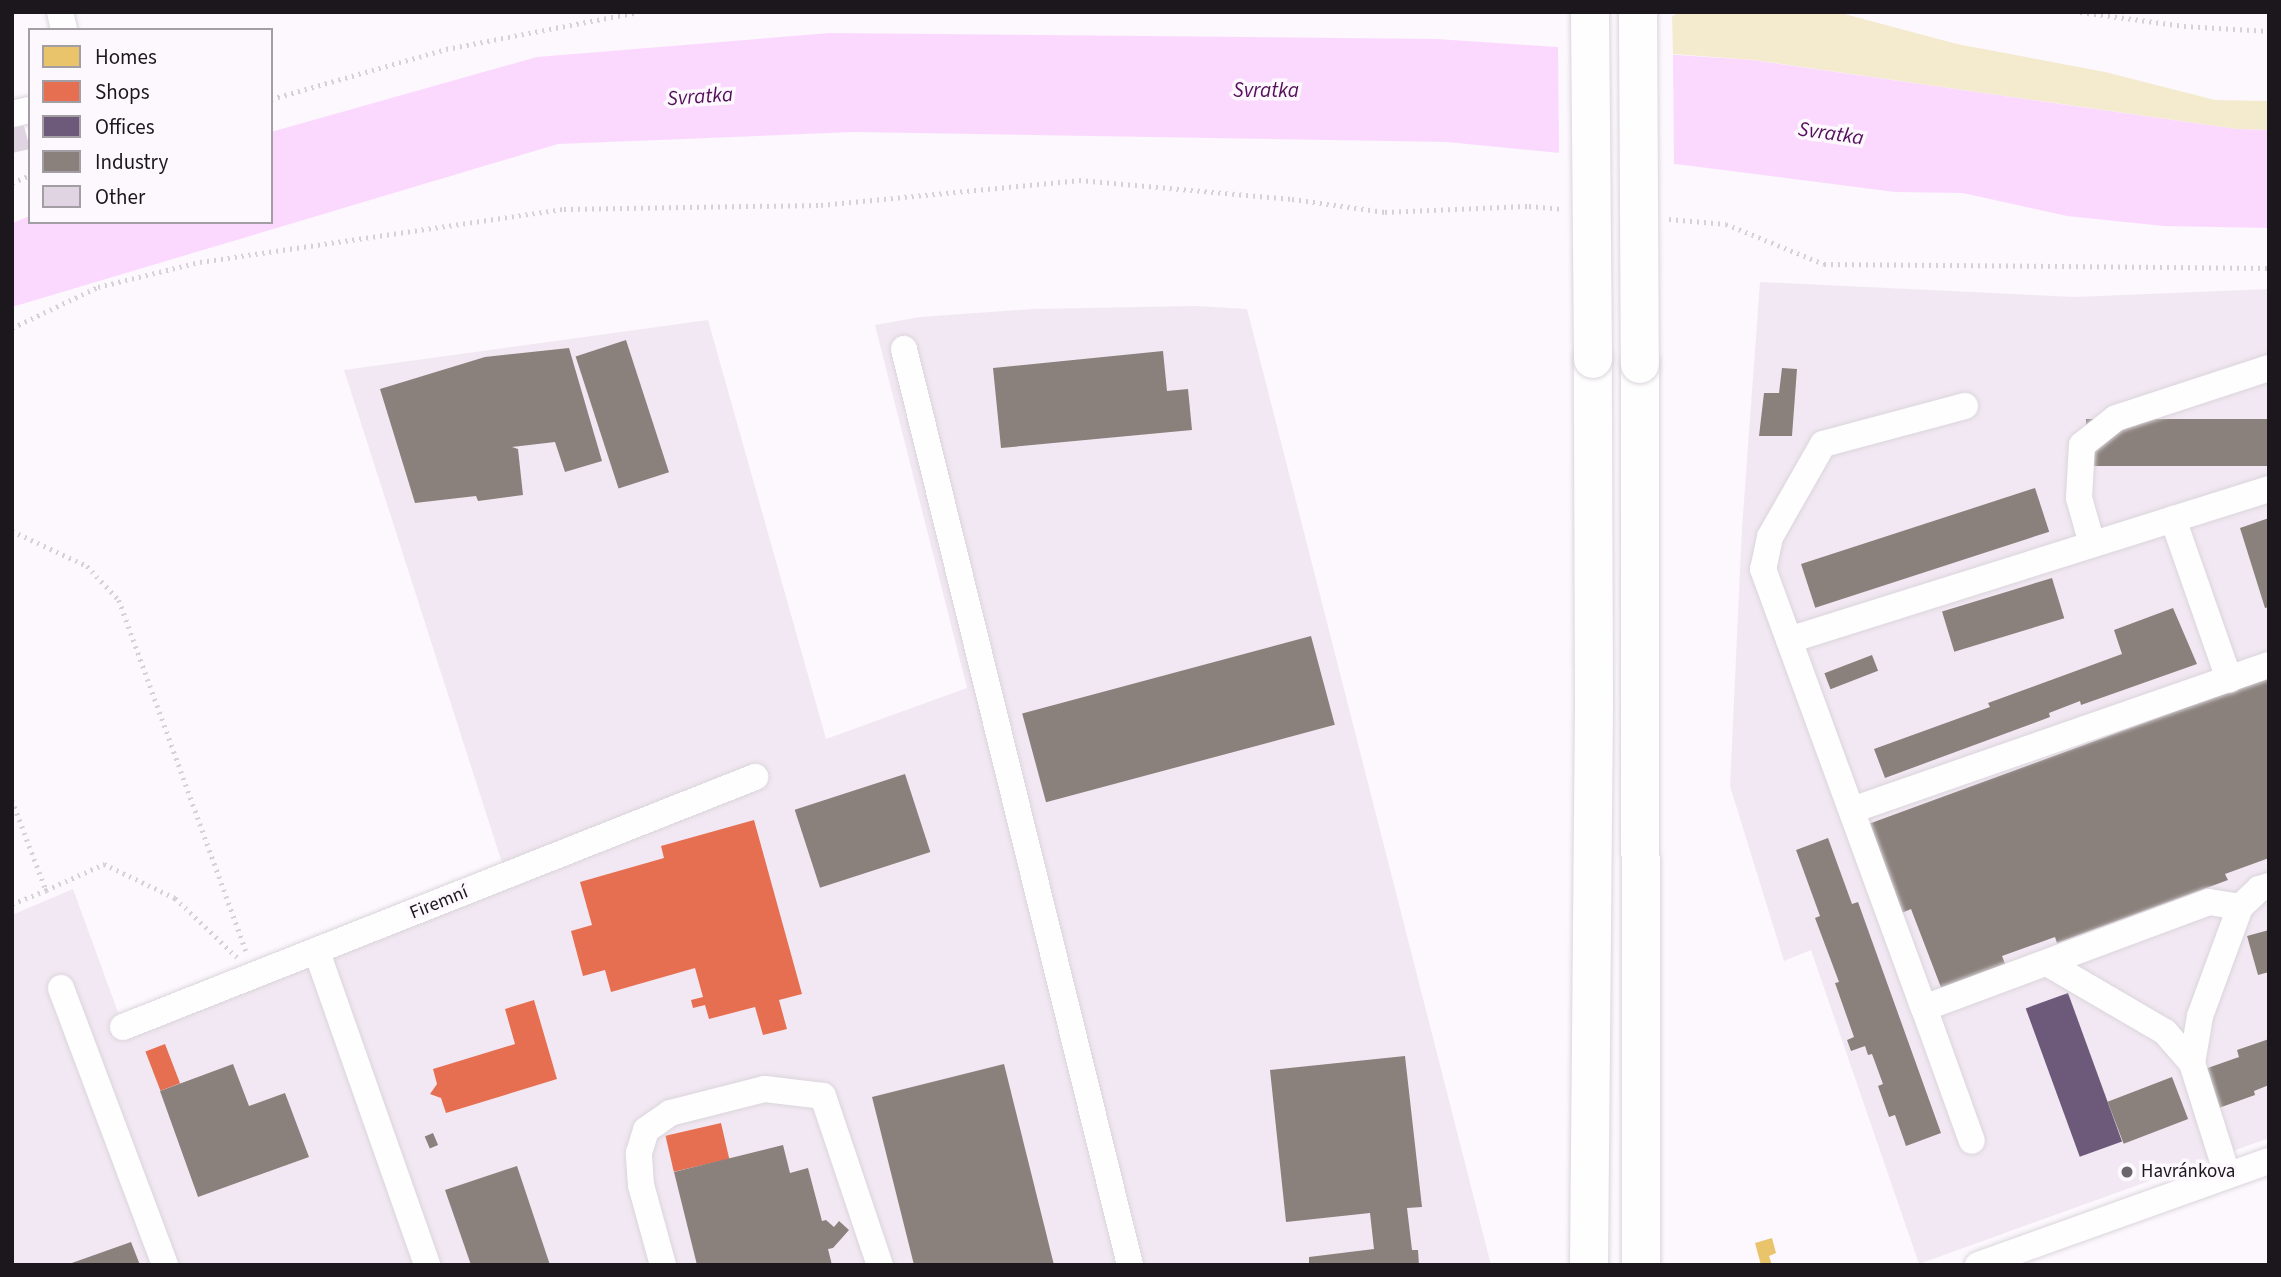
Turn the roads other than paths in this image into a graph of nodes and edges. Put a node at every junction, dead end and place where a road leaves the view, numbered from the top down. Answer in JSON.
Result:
{"nodes":[{"id":1,"x":1591,"y":12,"type":"edge"},
{"id":2,"x":1638,"y":12,"type":"edge"},
{"id":3,"x":905,"y":349,"type":"dead end"},
{"id":4,"x":2269,"y":368,"type":"edge"},
{"id":5,"x":1965,"y":406,"type":"dead end"},
{"id":6,"x":2269,"y":489,"type":"edge"},
{"id":7,"x":2173,"y":519,"type":"junction"},
{"id":8,"x":2092,"y":544,"type":"junction"},
{"id":9,"x":1789,"y":639,"type":"junction"},
{"id":10,"x":2269,"y":665,"type":"edge"},
{"id":11,"x":2229,"y":679,"type":"junction"},
{"id":12,"x":755,"y":777,"type":"dead end"},
{"id":13,"x":1852,"y":810,"type":"junction"},
{"id":14,"x":2269,"y":886,"type":"edge"},
{"id":15,"x":2240,"y":907,"type":"junction"},
{"id":16,"x":317,"y":952,"type":"junction"},
{"id":17,"x":2047,"y":963,"type":"junction"},
{"id":18,"x":61,"y":988,"type":"dead end"},
{"id":19,"x":1924,"y":1008,"type":"junction"},
{"id":20,"x":123,"y":1027,"type":"dead end"},
{"id":21,"x":2192,"y":1063,"type":"junction"},
{"id":22,"x":1972,"y":1141,"type":"dead end"},
{"id":23,"x":2269,"y":1161,"type":"edge"},
{"id":24,"x":2227,"y":1174,"type":"junction"},
{"id":25,"x":164,"y":1265,"type":"edge"},
{"id":26,"x":428,"y":1265,"type":"edge"},
{"id":27,"x":663,"y":1265,"type":"edge"},
{"id":28,"x":880,"y":1265,"type":"edge"},
{"id":29,"x":1130,"y":1265,"type":"edge"},
{"id":30,"x":1588,"y":1265,"type":"edge"},
{"id":31,"x":1641,"y":1265,"type":"edge"},
{"id":32,"x":1978,"y":1265,"type":"edge"}],
"edges":[{"from":1,"to":30,"type":"highway","bridge":true},
{"from":2,"to":31,"type":"highway","bridge":true},
{"from":3,"to":29,"type":"street"},
{"from":4,"to":8,"type":"street"},
{"from":5,"to":9,"type":"street"},
{"from":6,"to":7,"type":"street"},
{"from":7,"to":8,"type":"street"},
{"from":7,"to":11,"type":"street"},
{"from":8,"to":9,"type":"street"},
{"from":9,"to":13,"type":"street"},
{"from":10,"to":11,"type":"street"},
{"from":11,"to":13,"type":"street"},
{"from":12,"to":16,"type":"street","name":"Firemní"},
{"from":13,"to":19,"type":"street"},
{"from":14,"to":15,"type":"street"},
{"from":15,"to":17,"type":"street"},
{"from":15,"to":21,"type":"street"},
{"from":16,"to":20,"type":"street","name":"Firemní"},
{"from":16,"to":26,"type":"street"},
{"from":17,"to":19,"type":"street"},
{"from":17,"to":21,"type":"street"},
{"from":18,"to":25,"type":"street"},
{"from":19,"to":22,"type":"street"},
{"from":21,"to":24,"type":"street"},
{"from":23,"to":24,"type":"street"},
{"from":24,"to":32,"type":"street"},
{"from":27,"to":28,"type":"street"}]}
